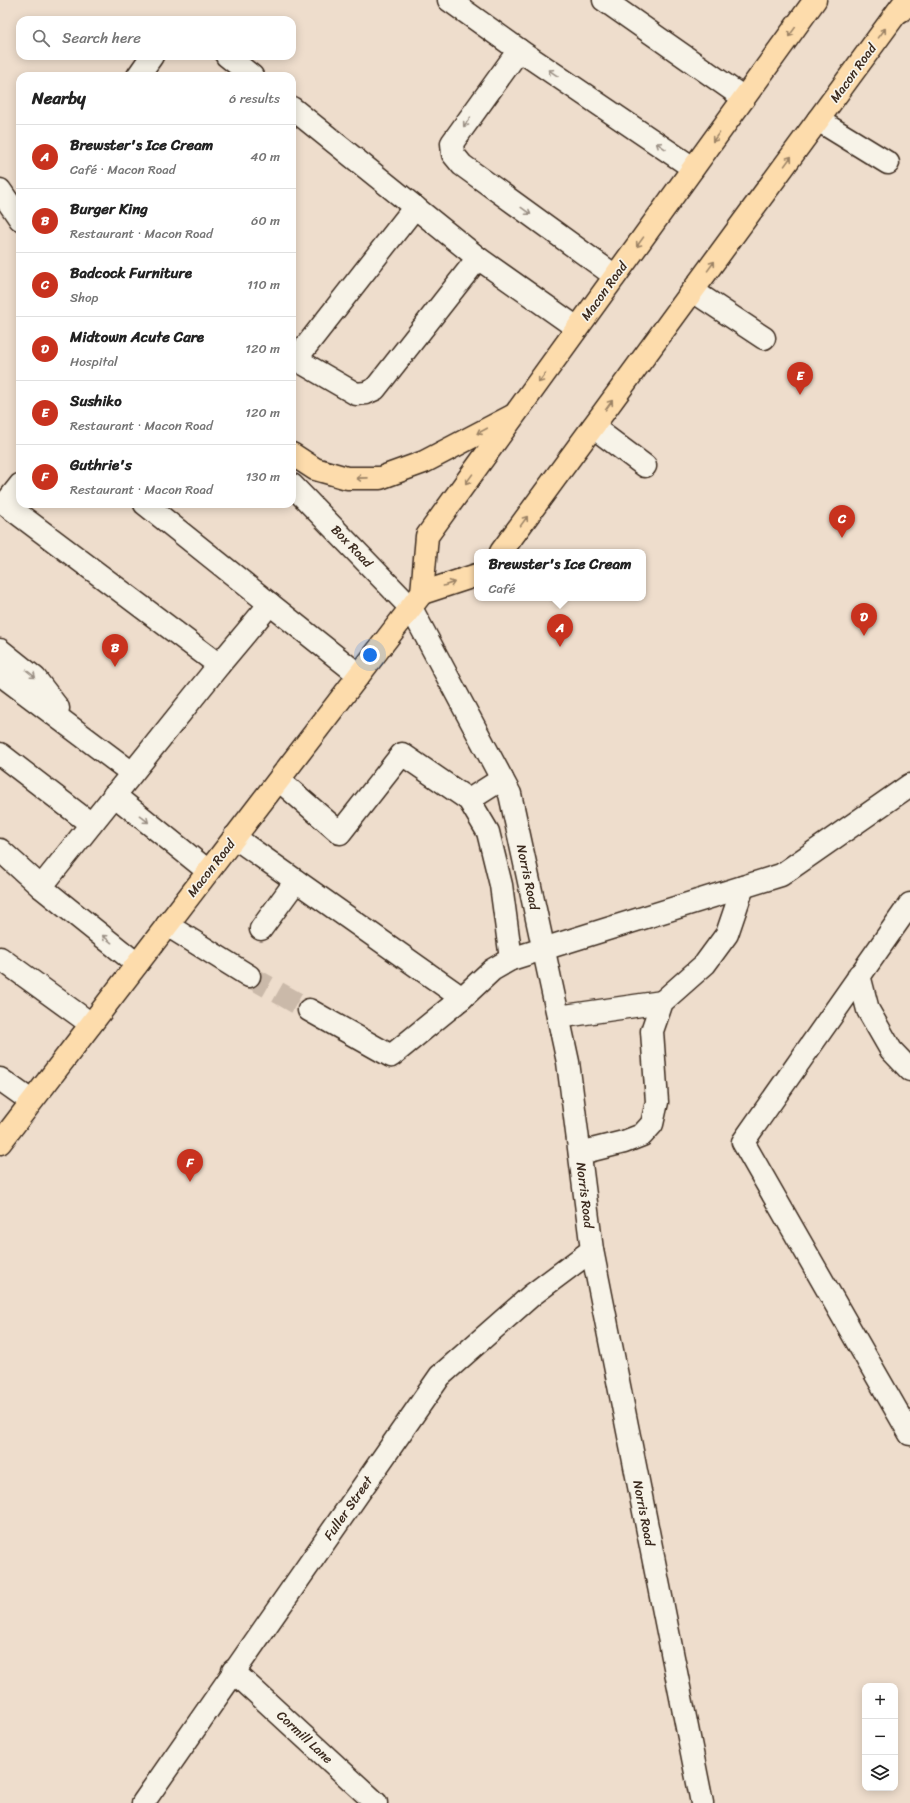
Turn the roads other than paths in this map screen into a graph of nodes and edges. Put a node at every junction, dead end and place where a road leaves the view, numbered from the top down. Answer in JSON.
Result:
{"nodes":[{"id":1,"x":449,"y":0,"type":"edge"},
{"id":2,"x":604,"y":0,"type":"edge"},
{"id":3,"x":815,"y":0,"type":"edge"},
{"id":4,"x":904,"y":6,"type":"edge"},
{"id":5,"x":519,"y":50,"type":"junction"},
{"id":6,"x":149,"y":60,"type":"edge"},
{"id":7,"x":232,"y":60,"type":"edge"},
{"id":8,"x":141,"y":72,"type":"edge"},
{"id":9,"x":247,"y":72,"type":"edge"},
{"id":10,"x":744,"y":98,"type":"junction"},
{"id":11,"x":296,"y":111,"type":"edge"},
{"id":12,"x":818,"y":120,"type":"junction"},
{"id":13,"x":888,"y":163,"type":"dead end"},
{"id":14,"x":693,"y":168,"type":"junction"},
{"id":15,"x":0,"y":190,"type":"edge"},
{"id":16,"x":415,"y":207,"type":"junction"},
{"id":17,"x":16,"y":213,"type":"edge"},
{"id":18,"x":478,"y":258,"type":"junction"},
{"id":19,"x":615,"y":276,"type":"junction"},
{"id":20,"x":693,"y":291,"type":"junction"},
{"id":21,"x":577,"y":328,"type":"junction"},
{"id":22,"x":764,"y":338,"type":"dead end"},
{"id":23,"x":296,"y":356,"type":"edge"},
{"id":24,"x":296,"y":359,"type":"edge"},
{"id":25,"x":516,"y":413,"type":"junction"},
{"id":26,"x":593,"y":427,"type":"junction"},
{"id":27,"x":296,"y":457,"type":"edge"},
{"id":28,"x":645,"y":466,"type":"dead end"},
{"id":29,"x":296,"y":489,"type":"edge"},
{"id":30,"x":16,"y":490,"type":"edge"},
{"id":31,"x":2,"y":506,"type":"edge"},
{"id":32,"x":150,"y":508,"type":"edge"},
{"id":33,"x":503,"y":549,"type":"edge"},
{"id":34,"x":474,"y":576,"type":"edge"},
{"id":35,"x":416,"y":601,"type":"junction"},
{"id":36,"x":270,"y":604,"type":"junction"},
{"id":37,"x":0,"y":650,"type":"edge"},
{"id":38,"x":219,"y":665,"type":"junction"},
{"id":39,"x":0,"y":674,"type":"edge"},
{"id":40,"x":359,"y":675,"type":"junction"},
{"id":41,"x":74,"y":730,"type":"junction"},
{"id":42,"x":0,"y":754,"type":"edge"},
{"id":43,"x":132,"y":773,"type":"junction"},
{"id":44,"x":502,"y":779,"type":"junction"},
{"id":45,"x":278,"y":780,"type":"junction"},
{"id":46,"x":910,"y":785,"type":"edge"},
{"id":47,"x":114,"y":795,"type":"junction"},
{"id":48,"x":469,"y":800,"type":"junction"},
{"id":49,"x":91,"y":824,"type":"junction"},
{"id":50,"x":234,"y":838,"type":"junction"},
{"id":51,"x":0,"y":850,"type":"edge"},
{"id":52,"x":208,"y":871,"type":"junction"},
{"id":53,"x":296,"y":881,"type":"junction"},
{"id":54,"x":41,"y":887,"type":"junction"},
{"id":55,"x":743,"y":887,"type":"junction"},
{"id":56,"x":910,"y":904,"type":"edge"},
{"id":57,"x":167,"y":925,"type":"junction"},
{"id":58,"x":260,"y":929,"type":"dead end"},
{"id":59,"x":543,"y":948,"type":"junction"},
{"id":60,"x":0,"y":958,"type":"edge"},
{"id":61,"x":511,"y":959,"type":"junction"},
{"id":62,"x":137,"y":964,"type":"junction"},
{"id":63,"x":859,"y":975,"type":"junction"},
{"id":64,"x":250,"y":976,"type":"tunnel mouth"},
{"id":65,"x":462,"y":998,"type":"junction"},
{"id":66,"x":662,"y":1002,"type":"junction"},
{"id":67,"x":309,"y":1010,"type":"tunnel mouth"},
{"id":68,"x":558,"y":1017,"type":"junction"},
{"id":69,"x":91,"y":1024,"type":"junction"},
{"id":70,"x":910,"y":1070,"type":"edge"},
{"id":71,"x":0,"y":1079,"type":"edge"},
{"id":72,"x":31,"y":1101,"type":"junction"},
{"id":73,"x":0,"y":1143,"type":"edge"},
{"id":74,"x":580,"y":1153,"type":"junction"},
{"id":75,"x":592,"y":1250,"type":"junction"},
{"id":76,"x":910,"y":1434,"type":"edge"},
{"id":77,"x":233,"y":1671,"type":"junction"},
{"id":78,"x":143,"y":1803,"type":"edge"},
{"id":79,"x":376,"y":1803,"type":"edge"},
{"id":80,"x":702,"y":1803,"type":"edge"}],
"edges":[{"from":1,"to":5,"type":"street"},
{"from":2,"to":10,"type":"street"},
{"from":3,"to":10,"type":"main road","name":"Macon Road","one_way":true},
{"from":12,"to":4,"type":"main road","name":"Macon Road","one_way":true},
{"from":14,"to":5,"type":"street","one_way":true},
{"from":5,"to":19,"type":"street","one_way":true},
{"from":6,"to":8,"type":"street"},
{"from":7,"to":9,"type":"street"},
{"from":10,"to":14,"type":"main road","name":"Macon Road","one_way":true},
{"from":11,"to":16,"type":"street"},
{"from":12,"to":13,"type":"street"},
{"from":20,"to":12,"type":"main road","name":"Macon Road","one_way":true},
{"from":14,"to":19,"type":"main road","name":"Macon Road","one_way":true},
{"from":15,"to":17,"type":"street"},
{"from":16,"to":18,"type":"street"},
{"from":16,"to":23,"type":"street"},
{"from":18,"to":21,"type":"street"},
{"from":18,"to":24,"type":"street"},
{"from":19,"to":21,"type":"main road","name":"Macon Road"},
{"from":20,"to":22,"type":"street"},
{"from":26,"to":20,"type":"main road","name":"Macon Road","one_way":true},
{"from":21,"to":25,"type":"main road","name":"Macon Road","one_way":true},
{"from":25,"to":27,"type":"main road","one_way":true},
{"from":25,"to":35,"type":"main road","name":"Macon Road","one_way":true},
{"from":26,"to":28,"type":"street"},
{"from":33,"to":26,"type":"main road","name":"Macon Road","one_way":true},
{"from":29,"to":35,"type":"street","name":"Box Road"},
{"from":30,"to":31,"type":"street"},
{"from":31,"to":38,"type":"street"},
{"from":32,"to":36,"type":"street"},
{"from":35,"to":34,"type":"main road","one_way":true},
{"from":35,"to":40,"type":"main road","name":"Macon Road"},
{"from":35,"to":44,"type":"street","name":"Norris Road"},
{"from":36,"to":38,"type":"street"},
{"from":36,"to":40,"type":"street"},
{"from":37,"to":41,"type":"street","one_way":true},
{"from":38,"to":43,"type":"street"},
{"from":39,"to":41,"type":"street"},
{"from":40,"to":45,"type":"main road","name":"Macon Road"},
{"from":41,"to":43,"type":"street"},
{"from":42,"to":49,"type":"street"},
{"from":43,"to":47,"type":"street"},
{"from":44,"to":48,"type":"street"},
{"from":44,"to":59,"type":"street","name":"Norris Road"},
{"from":45,"to":48,"type":"street"},
{"from":45,"to":50,"type":"main road","name":"Macon Road"},
{"from":46,"to":55,"type":"street"},
{"from":47,"to":49,"type":"street"},
{"from":47,"to":52,"type":"street","one_way":true},
{"from":48,"to":61,"type":"street"},
{"from":49,"to":54,"type":"street"},
{"from":50,"to":52,"type":"main road","name":"Macon Road"},
{"from":50,"to":53,"type":"street"},
{"from":51,"to":54,"type":"street"},
{"from":52,"to":57,"type":"main road","name":"Macon Road"},
{"from":53,"to":58,"type":"street"},
{"from":53,"to":65,"type":"street"},
{"from":62,"to":54,"type":"street","one_way":true},
{"from":55,"to":59,"type":"street"},
{"from":55,"to":66,"type":"street"},
{"from":56,"to":63,"type":"street"},
{"from":57,"to":62,"type":"main road","name":"Macon Road"},
{"from":57,"to":64,"type":"street"},
{"from":59,"to":61,"type":"street"},
{"from":59,"to":68,"type":"street","name":"Norris Road"},
{"from":60,"to":69,"type":"street"},
{"from":61,"to":65,"type":"street"},
{"from":62,"to":69,"type":"main road","name":"Macon Road"},
{"from":63,"to":70,"type":"street"},
{"from":63,"to":76,"type":"street"},
{"from":65,"to":67,"type":"street"},
{"from":66,"to":68,"type":"street"},
{"from":66,"to":74,"type":"street"},
{"from":68,"to":74,"type":"street","name":"Norris Road"},
{"from":69,"to":72,"type":"main road","name":"Macon Road"},
{"from":71,"to":72,"type":"street"},
{"from":72,"to":73,"type":"main road","name":"Macon Road"},
{"from":74,"to":75,"type":"street","name":"Norris Road"},
{"from":75,"to":77,"type":"street","name":"Fuller Street"},
{"from":75,"to":80,"type":"street","name":"Norris Road"},
{"from":77,"to":78,"type":"street","name":"Fuller Street"},
{"from":77,"to":79,"type":"street","name":"Cormill Lane"}]}
